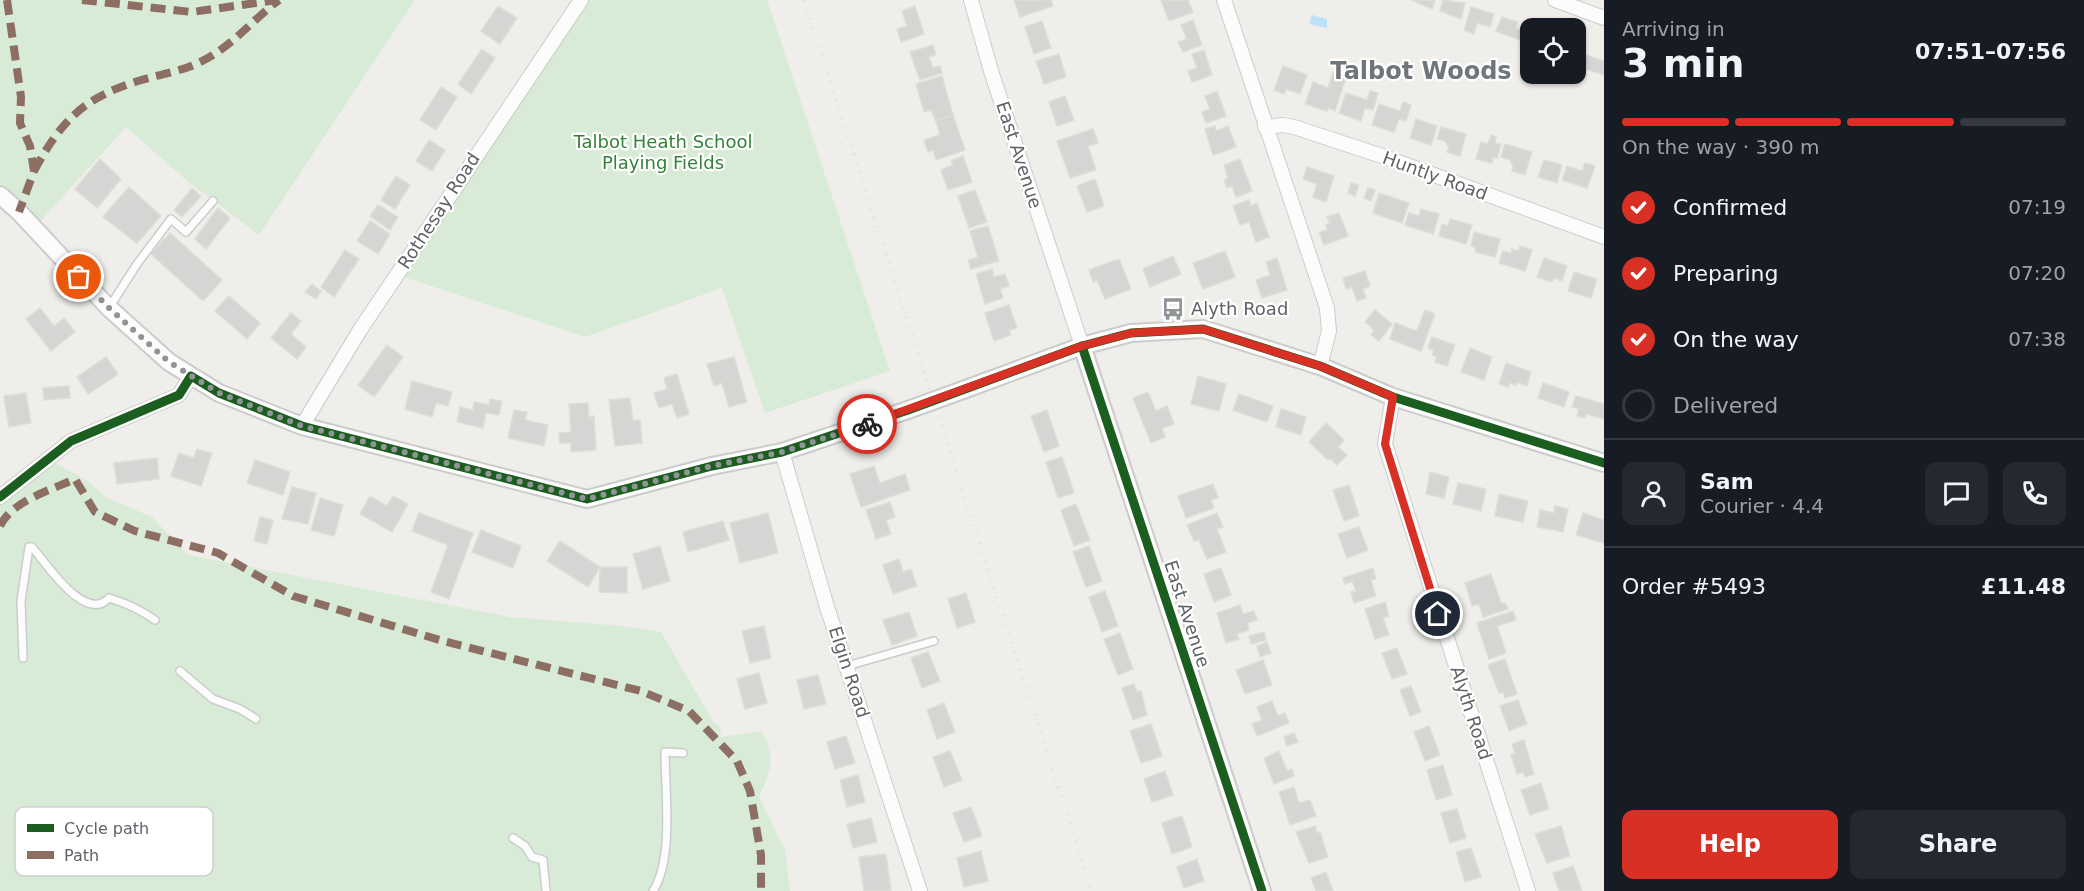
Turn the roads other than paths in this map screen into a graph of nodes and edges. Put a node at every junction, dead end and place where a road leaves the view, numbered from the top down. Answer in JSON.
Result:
{"nodes":[{"id":1,"x":581,"y":0,"type":"edge"},
{"id":2,"x":970,"y":0,"type":"edge"},
{"id":3,"x":1224,"y":0,"type":"edge"},
{"id":4,"x":1555,"y":0,"type":"edge"},
{"id":5,"x":1604,"y":18,"type":"edge"},
{"id":6,"x":1265,"y":127,"type":"junction"},
{"id":7,"x":0,"y":195,"type":"edge"},
{"id":8,"x":213,"y":201,"type":"dead end"},
{"id":9,"x":1604,"y":237,"type":"edge"},
{"id":10,"x":109,"y":308,"type":"junction"},
{"id":11,"x":1082,"y":346,"type":"junction"},
{"id":12,"x":1320,"y":366,"type":"junction"},
{"id":13,"x":191,"y":376,"type":"junction"},
{"id":14,"x":1393,"y":397,"type":"junction"},
{"id":15,"x":302,"y":426,"type":"junction"},
{"id":16,"x":782,"y":452,"type":"junction"},
{"id":17,"x":1604,"y":463,"type":"edge"},
{"id":18,"x":0,"y":497,"type":"edge"},
{"id":19,"x":155,"y":620,"type":"dead end"},
{"id":20,"x":934,"y":641,"type":"dead end"},
{"id":21,"x":23,"y":658,"type":"dead end"},
{"id":22,"x":847,"y":666,"type":"junction"},
{"id":23,"x":180,"y":671,"type":"dead end"},
{"id":24,"x":256,"y":719,"type":"dead end"},
{"id":25,"x":682,"y":753,"type":"dead end"},
{"id":26,"x":513,"y":838,"type":"dead end"},
{"id":27,"x":546,"y":891,"type":"edge"},
{"id":28,"x":653,"y":891,"type":"edge"},
{"id":29,"x":920,"y":891,"type":"edge"},
{"id":30,"x":1262,"y":891,"type":"edge"},
{"id":31,"x":1528,"y":891,"type":"edge"}],
"edges":[{"from":1,"to":15,"type":"street","name":"Rothesay Road"},
{"from":2,"to":11,"type":"street","name":"East Avenue"},
{"from":3,"to":6,"type":"street"},
{"from":4,"to":5,"type":"street"},
{"from":6,"to":9,"type":"street","name":"Huntly Road"},
{"from":6,"to":12,"type":"street"},
{"from":7,"to":10,"type":"street"},
{"from":8,"to":10,"type":"lane"},
{"from":10,"to":13,"type":"street"},
{"from":11,"to":12,"type":"street"},
{"from":11,"to":16,"type":"street","bridge":true},
{"from":11,"to":30,"type":"street","name":"East Avenue"},
{"from":12,"to":14,"type":"street"},
{"from":13,"to":15,"type":"street"},
{"from":13,"to":18,"type":"street"},
{"from":14,"to":17,"type":"street"},
{"from":14,"to":31,"type":"street","name":"Alyth Road"},
{"from":15,"to":16,"type":"street"},
{"from":16,"to":22,"type":"street","name":"Elgin Road"},
{"from":19,"to":21,"type":"lane"},
{"from":20,"to":22,"type":"lane"},
{"from":22,"to":29,"type":"street","name":"Elgin Road"},
{"from":23,"to":24,"type":"lane"},
{"from":25,"to":28,"type":"lane"},
{"from":26,"to":27,"type":"lane"}]}
